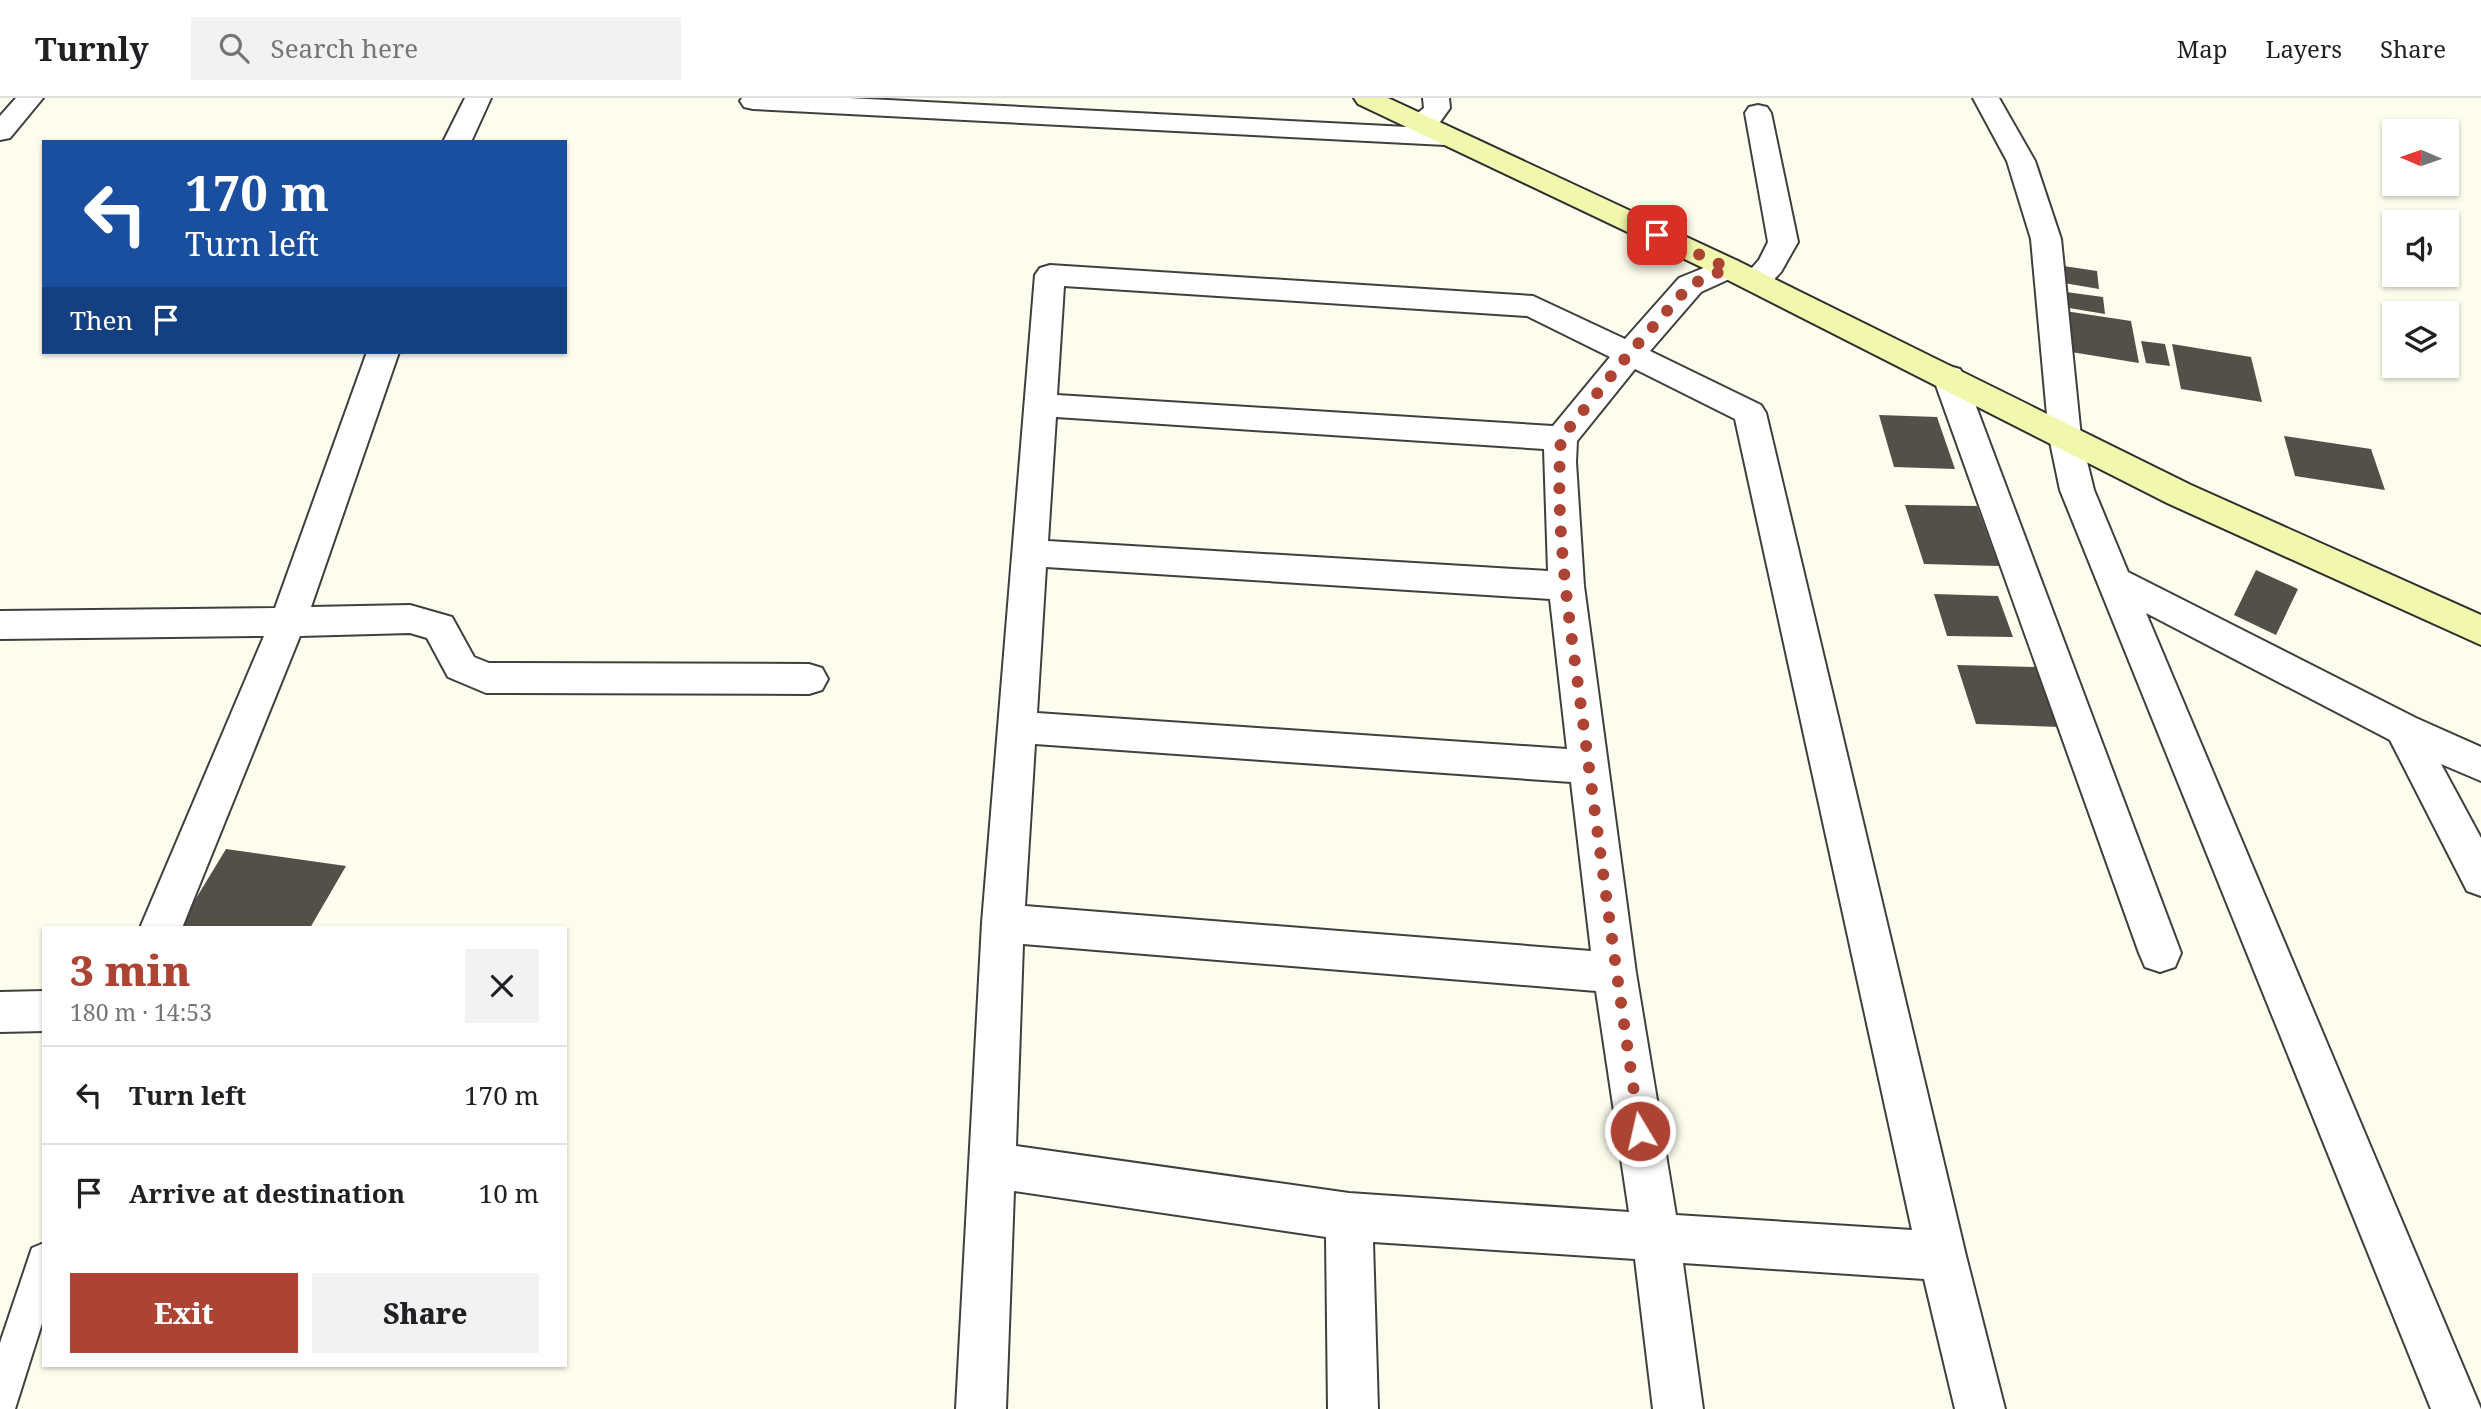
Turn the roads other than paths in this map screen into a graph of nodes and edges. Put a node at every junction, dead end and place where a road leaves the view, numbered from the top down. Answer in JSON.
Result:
{"nodes":[{"id":1,"x":30,"y":98,"type":"edge"},
{"id":2,"x":478,"y":98,"type":"edge"},
{"id":3,"x":1367,"y":98,"type":"edge"},
{"id":4,"x":1436,"y":98,"type":"edge"},
{"id":5,"x":1986,"y":98,"type":"edge"},
{"id":6,"x":753,"y":101,"type":"dead end"},
{"id":7,"x":1758,"y":113,"type":"dead end"},
{"id":8,"x":1432,"y":130,"type":"junction"},
{"id":9,"x":0,"y":132,"type":"edge"},
{"id":10,"x":458,"y":140,"type":"edge"},
{"id":11,"x":1741,"y":275,"type":"junction"},
{"id":12,"x":382,"y":354,"type":"edge"},
{"id":13,"x":1628,"y":355,"type":"junction"},
{"id":14,"x":1949,"y":377,"type":"junction"},
{"id":15,"x":1040,"y":405,"type":"junction"},
{"id":16,"x":2065,"y":437,"type":"junction"},
{"id":17,"x":1561,"y":438,"type":"junction"},
{"id":18,"x":1030,"y":553,"type":"junction"},
{"id":19,"x":2115,"y":581,"type":"junction"},
{"id":20,"x":1566,"y":586,"type":"junction"},
{"id":21,"x":288,"y":622,"type":"junction"},
{"id":22,"x":0,"y":625,"type":"edge"},
{"id":23,"x":2481,"y":631,"type":"edge"},
{"id":24,"x":809,"y":679,"type":"dead end"},
{"id":25,"x":1017,"y":727,"type":"junction"},
{"id":26,"x":2403,"y":729,"type":"junction"},
{"id":27,"x":2481,"y":765,"type":"edge"},
{"id":28,"x":1589,"y":767,"type":"junction"},
{"id":29,"x":2481,"y":878,"type":"edge"},
{"id":30,"x":1003,"y":923,"type":"junction"},
{"id":31,"x":162,"y":926,"type":"edge"},
{"id":32,"x":2160,"y":953,"type":"dead end"},
{"id":33,"x":1615,"y":973,"type":"junction"},
{"id":34,"x":42,"y":1011,"type":"edge"},
{"id":35,"x":0,"y":1012,"type":"edge"},
{"id":36,"x":991,"y":1165,"type":"junction"},
{"id":37,"x":1349,"y":1217,"type":"junction"},
{"id":38,"x":1656,"y":1237,"type":"junction"},
{"id":39,"x":1942,"y":1256,"type":"junction"},
{"id":40,"x":42,"y":1266,"type":"edge"},
{"id":41,"x":0,"y":1400,"type":"edge"},
{"id":42,"x":981,"y":1409,"type":"edge"},
{"id":43,"x":1353,"y":1409,"type":"edge"},
{"id":44,"x":1678,"y":1409,"type":"edge"},
{"id":45,"x":1980,"y":1409,"type":"edge"},
{"id":46,"x":2456,"y":1409,"type":"edge"}],
"edges":[{"from":1,"to":9,"type":"street"},
{"from":2,"to":10,"type":"street"},
{"from":3,"to":8,"type":"street"},
{"from":4,"to":8,"type":"street"},
{"from":5,"to":16,"type":"street"},
{"from":6,"to":8,"type":"street"},
{"from":7,"to":11,"type":"street"},
{"from":8,"to":11,"type":"street"},
{"from":11,"to":13,"type":"street"},
{"from":11,"to":14,"type":"street"},
{"from":12,"to":21,"type":"street"},
{"from":13,"to":15,"type":"street"},
{"from":13,"to":17,"type":"street"},
{"from":13,"to":39,"type":"street"},
{"from":14,"to":16,"type":"street"},
{"from":14,"to":32,"type":"street"},
{"from":15,"to":17,"type":"street"},
{"from":15,"to":18,"type":"street"},
{"from":16,"to":19,"type":"street"},
{"from":16,"to":23,"type":"street"},
{"from":17,"to":20,"type":"street"},
{"from":18,"to":20,"type":"street"},
{"from":18,"to":25,"type":"street"},
{"from":19,"to":26,"type":"street"},
{"from":19,"to":46,"type":"street"},
{"from":20,"to":28,"type":"street"},
{"from":21,"to":22,"type":"street"},
{"from":21,"to":24,"type":"street"},
{"from":21,"to":31,"type":"street"},
{"from":25,"to":28,"type":"street"},
{"from":25,"to":30,"type":"street"},
{"from":26,"to":27,"type":"street"},
{"from":26,"to":29,"type":"street"},
{"from":28,"to":33,"type":"street"},
{"from":30,"to":33,"type":"street"},
{"from":30,"to":36,"type":"street"},
{"from":33,"to":38,"type":"street"},
{"from":34,"to":35,"type":"street"},
{"from":36,"to":37,"type":"street"},
{"from":36,"to":42,"type":"street"},
{"from":37,"to":38,"type":"street"},
{"from":37,"to":43,"type":"street"},
{"from":38,"to":39,"type":"street"},
{"from":38,"to":44,"type":"street"},
{"from":39,"to":45,"type":"street"},
{"from":40,"to":41,"type":"lane"}]}
